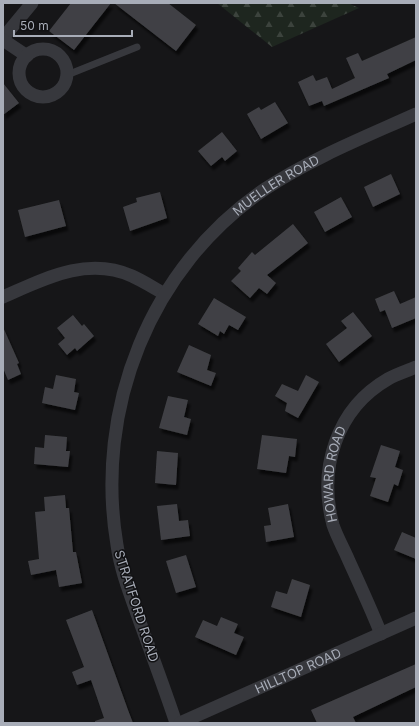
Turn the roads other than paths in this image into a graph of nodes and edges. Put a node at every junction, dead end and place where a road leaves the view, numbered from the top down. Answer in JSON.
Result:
{"nodes":[{"id":1,"x":32,"y":3,"type":"edge"},
{"id":2,"x":3,"y":39,"type":"edge"},
{"id":3,"x":137,"y":47,"type":"dead end"},
{"id":4,"x":28,"y":56,"type":"junction"},
{"id":5,"x":67,"y":75,"type":"junction"},
{"id":6,"x":416,"y":114,"type":"edge"},
{"id":7,"x":164,"y":294,"type":"junction"},
{"id":8,"x":3,"y":297,"type":"edge"},
{"id":9,"x":416,"y":367,"type":"edge"},
{"id":10,"x":114,"y":438,"type":"joint"},
{"id":11,"x":416,"y":618,"type":"edge"},
{"id":12,"x":381,"y":634,"type":"junction"},
{"id":13,"x":176,"y":723,"type":"edge"},
{"id":14,"x":180,"y":723,"type":"edge"}],
"edges":[{"from":1,"to":2,"type":"street"},
{"from":2,"to":4,"type":"street"},
{"from":3,"to":5,"type":"lane"},
{"from":4,"to":5,"type":"street"},
{"from":4,"to":5,"type":"street"},
{"from":6,"to":7,"type":"street","name":"MUELLER ROAD"},
{"from":7,"to":8,"type":"street"},
{"from":7,"to":10,"type":"street","name":"MUELLER ROAD"},
{"from":9,"to":12,"type":"street","name":"HOWARD ROAD"},
{"from":10,"to":13,"type":"street","name":"STRATFORD ROAD"},
{"from":11,"to":12,"type":"street","name":"HILLTOP ROAD"},
{"from":12,"to":14,"type":"street","name":"HILLTOP ROAD"}]}
